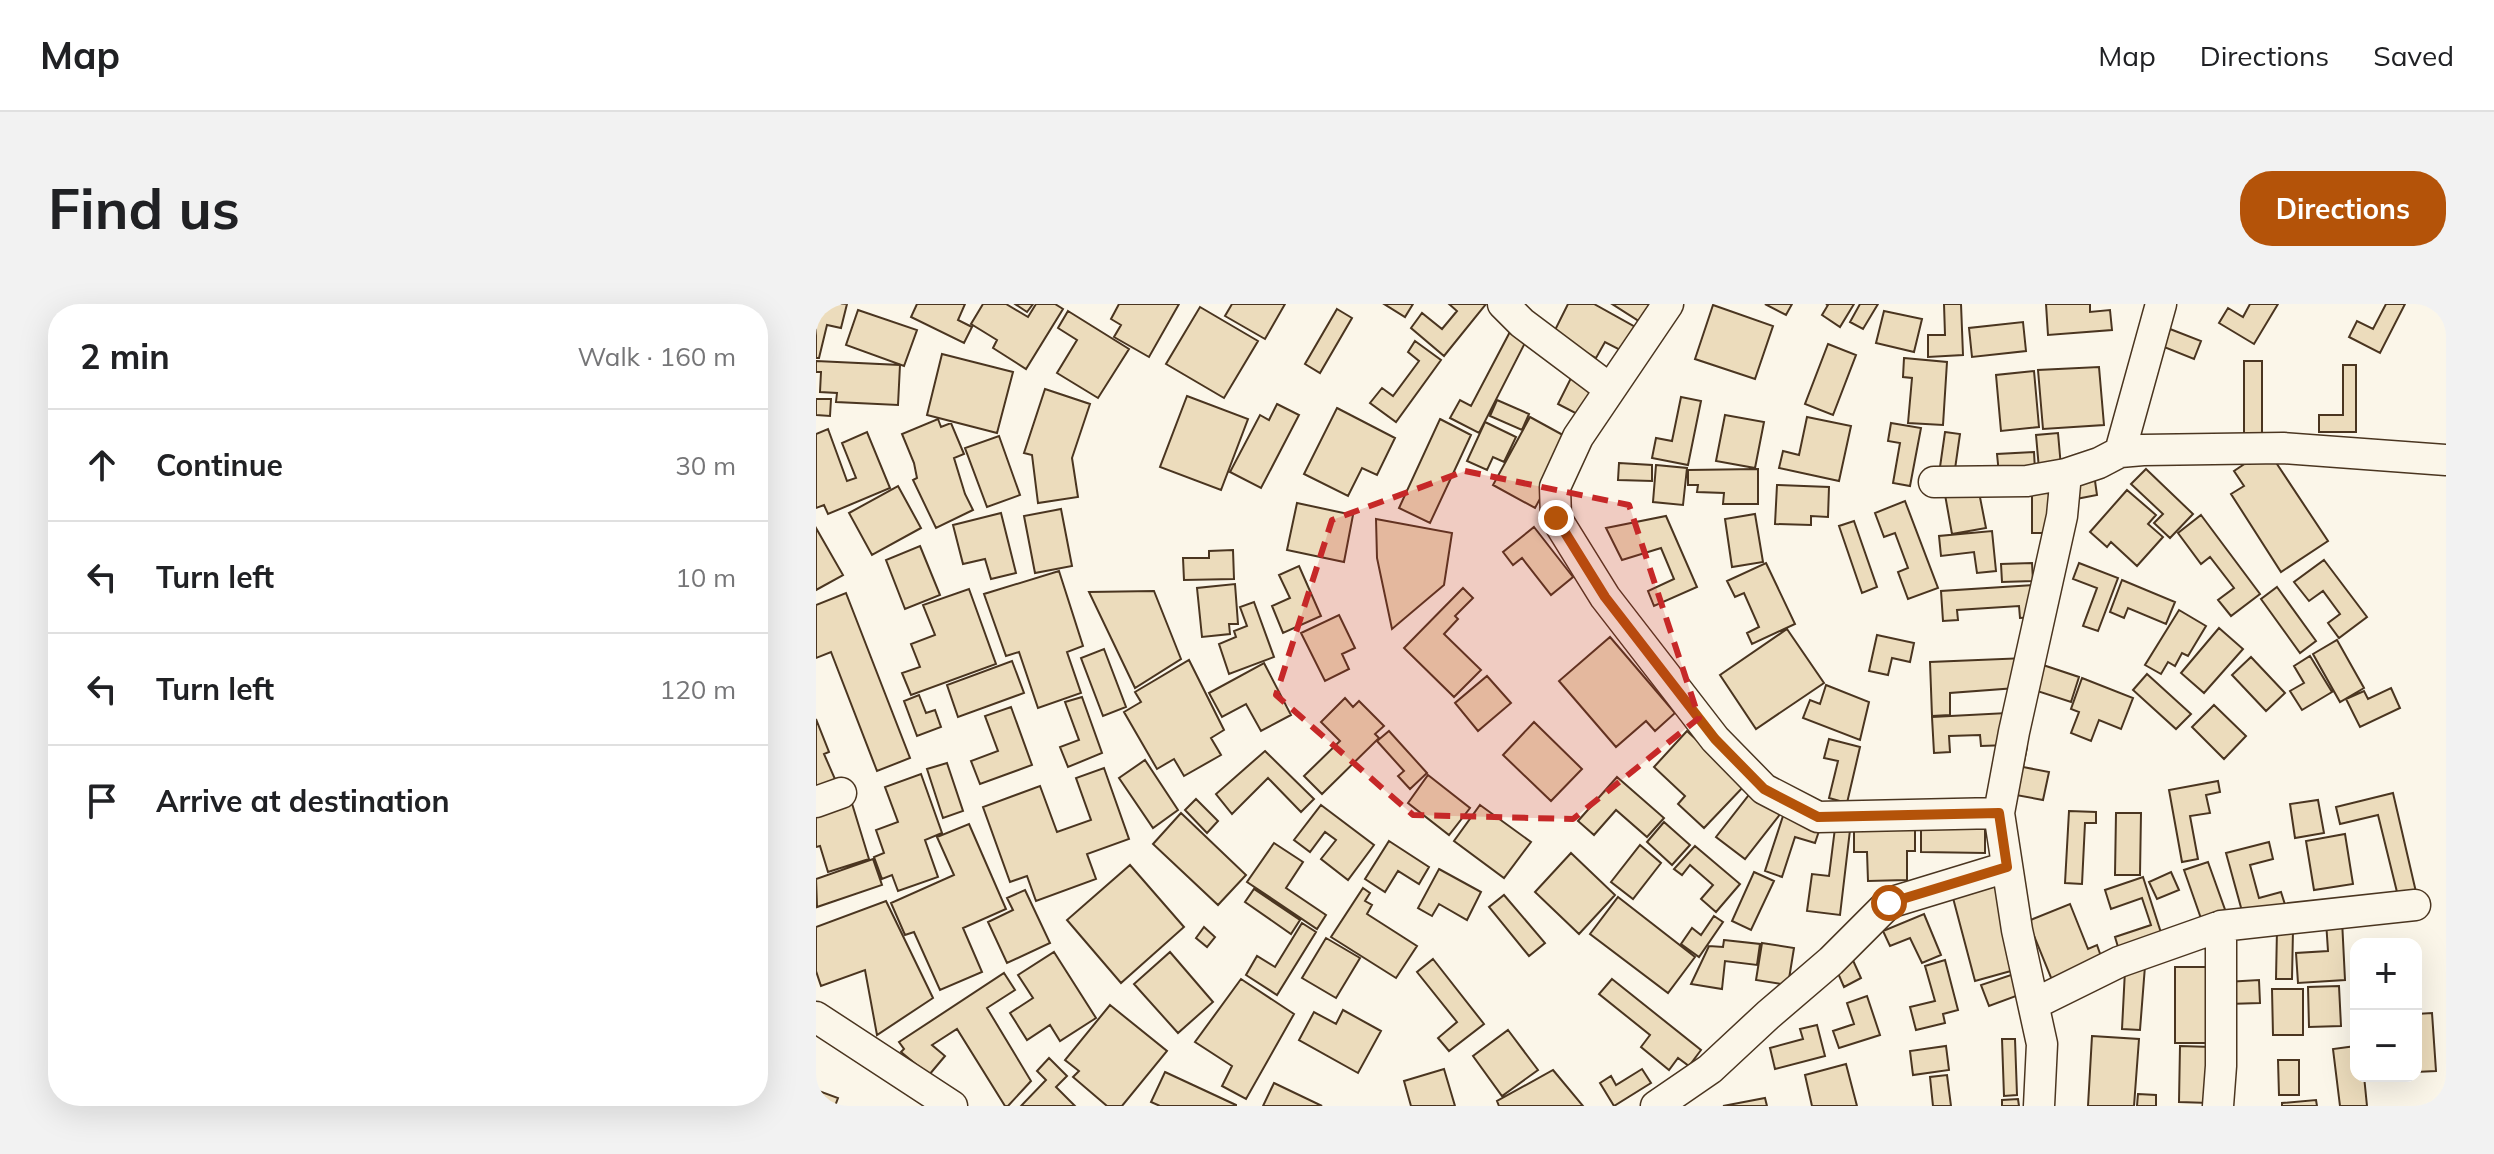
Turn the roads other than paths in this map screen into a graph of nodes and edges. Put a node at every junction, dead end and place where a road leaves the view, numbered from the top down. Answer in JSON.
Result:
{"nodes":[{"id":1,"x":1503,"y":304,"type":"edge"},
{"id":2,"x":1668,"y":304,"type":"edge"},
{"id":3,"x":2161,"y":304,"type":"edge"},
{"id":4,"x":1610,"y":389,"type":"junction"},
{"id":5,"x":2120,"y":452,"type":"junction"},
{"id":6,"x":2446,"y":460,"type":"edge"},
{"id":7,"x":2066,"y":474,"type":"junction"},
{"id":8,"x":1934,"y":482,"type":"dead end"},
{"id":9,"x":1999,"y":813,"type":"junction"},
{"id":10,"x":2007,"y":867,"type":"junction"},
{"id":11,"x":2415,"y":905,"type":"dead end"},
{"id":12,"x":2221,"y":926,"type":"junction"},
{"id":13,"x":2034,"y":1004,"type":"junction"},
{"id":14,"x":816,"y":1017,"type":"edge"},
{"id":15,"x":952,"y":1106,"type":"edge"},
{"id":16,"x":1656,"y":1106,"type":"edge"},
{"id":17,"x":2039,"y":1106,"type":"edge"},
{"id":18,"x":2218,"y":1106,"type":"edge"}],
"edges":[{"from":1,"to":4,"type":"street"},
{"from":2,"to":4,"type":"street"},
{"from":3,"to":5,"type":"street"},
{"from":4,"to":9,"type":"street"},
{"from":5,"to":6,"type":"street"},
{"from":5,"to":7,"type":"street"},
{"from":7,"to":8,"type":"street"},
{"from":7,"to":9,"type":"street"},
{"from":9,"to":10,"type":"street"},
{"from":10,"to":13,"type":"street"},
{"from":10,"to":16,"type":"street"},
{"from":11,"to":12,"type":"street"},
{"from":12,"to":13,"type":"street"},
{"from":12,"to":18,"type":"street"},
{"from":13,"to":17,"type":"street"},
{"from":14,"to":15,"type":"street"}]}
